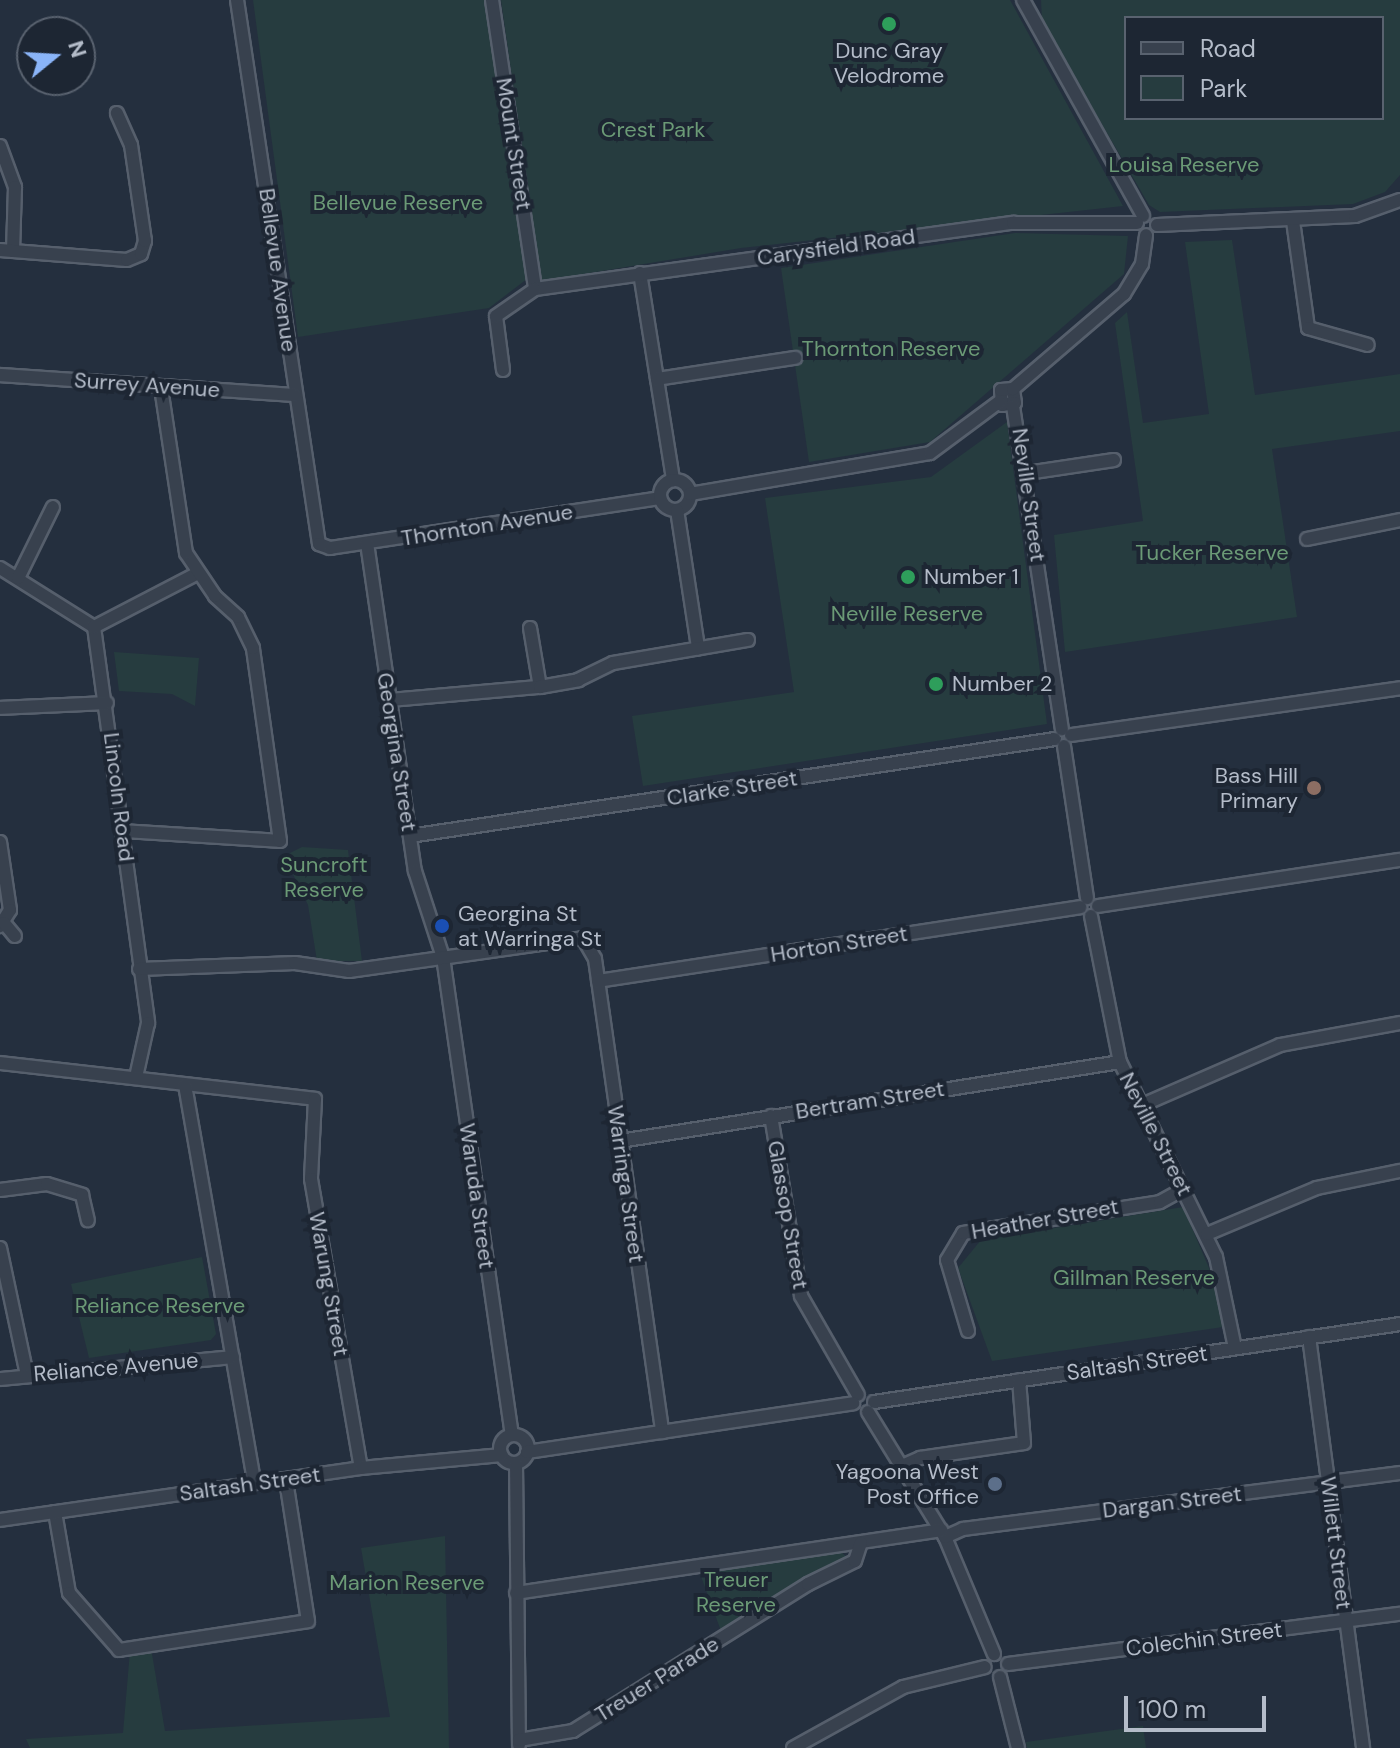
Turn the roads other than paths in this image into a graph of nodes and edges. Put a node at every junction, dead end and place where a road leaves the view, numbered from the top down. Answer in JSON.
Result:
{"nodes":[{"id":1,"x":237,"y":0,"type":"edge"},
{"id":2,"x":492,"y":0,"type":"edge"},
{"id":3,"x":1023,"y":0,"type":"edge"},
{"id":4,"x":117,"y":113,"type":"dead end"},
{"id":5,"x":0,"y":146,"type":"edge"},
{"id":6,"x":1400,"y":200,"type":"edge"},
{"id":7,"x":1140,"y":219,"type":"junction"},
{"id":8,"x":1293,"y":221,"type":"junction"},
{"id":9,"x":1157,"y":225,"type":"junction"},
{"id":10,"x":1146,"y":235,"type":"junction"},
{"id":11,"x":7,"y":251,"type":"edge"},
{"id":12,"x":640,"y":273,"type":"junction"},
{"id":13,"x":535,"y":289,"type":"junction"},
{"id":14,"x":1368,"y":345,"type":"dead end"},
{"id":15,"x":795,"y":358,"type":"dead end"},
{"id":16,"x":503,"y":370,"type":"dead end"},
{"id":17,"x":0,"y":375,"type":"edge"},
{"id":18,"x":657,"y":379,"type":"junction"},
{"id":19,"x":161,"y":388,"type":"junction"},
{"id":20,"x":1013,"y":389,"type":"junction"},
{"id":21,"x":295,"y":395,"type":"junction"},
{"id":22,"x":999,"y":402,"type":"junction"},
{"id":23,"x":1013,"y":406,"type":"junction"},
{"id":24,"x":1114,"y":460,"type":"dead end"},
{"id":25,"x":1027,"y":473,"type":"junction"},
{"id":26,"x":673,"y":480,"type":"junction"},
{"id":27,"x":690,"y":494,"type":"junction"},
{"id":28,"x":660,"y":498,"type":"junction"},
{"id":29,"x":53,"y":507,"type":"dead end"},
{"id":30,"x":677,"y":510,"type":"junction"},
{"id":31,"x":1400,"y":520,"type":"edge"},
{"id":32,"x":316,"y":539,"type":"joint"},
{"id":33,"x":1307,"y":539,"type":"dead end"},
{"id":34,"x":367,"y":543,"type":"junction"},
{"id":35,"x":0,"y":568,"type":"edge"},
{"id":36,"x":198,"y":573,"type":"junction"},
{"id":37,"x":18,"y":578,"type":"junction"},
{"id":38,"x":94,"y":627,"type":"junction"},
{"id":39,"x":530,"y":628,"type":"dead end"},
{"id":40,"x":748,"y":640,"type":"dead end"},
{"id":41,"x":698,"y":648,"type":"junction"},
{"id":42,"x":540,"y":687,"type":"junction"},
{"id":43,"x":1400,"y":688,"type":"edge"},
{"id":44,"x":390,"y":700,"type":"junction"},
{"id":45,"x":107,"y":703,"type":"junction"},
{"id":46,"x":0,"y":708,"type":"edge"},
{"id":47,"x":1063,"y":737,"type":"junction"},
{"id":48,"x":123,"y":831,"type":"junction"},
{"id":49,"x":1,"y":835,"type":"edge"},
{"id":50,"x":410,"y":836,"type":"junction"},
{"id":51,"x":1400,"y":860,"type":"edge"},
{"id":52,"x":1089,"y":907,"type":"junction"},
{"id":53,"x":2,"y":925,"type":"edge"},
{"id":54,"x":15,"y":936,"type":"dead end"},
{"id":55,"x":443,"y":957,"type":"junction"},
{"id":56,"x":139,"y":969,"type":"junction"},
{"id":57,"x":598,"y":981,"type":"junction"},
{"id":58,"x":1400,"y":1023,"type":"edge"},
{"id":59,"x":1120,"y":1062,"type":"junction"},
{"id":60,"x":0,"y":1063,"type":"edge"},
{"id":61,"x":136,"y":1077,"type":"junction"},
{"id":62,"x":185,"y":1085,"type":"junction"},
{"id":63,"x":1140,"y":1106,"type":"junction"},
{"id":64,"x":771,"y":1116,"type":"junction"},
{"id":65,"x":620,"y":1141,"type":"junction"},
{"id":66,"x":1400,"y":1171,"type":"edge"},
{"id":67,"x":1183,"y":1189,"type":"junction"},
{"id":68,"x":0,"y":1190,"type":"edge"},
{"id":69,"x":88,"y":1220,"type":"dead end"},
{"id":70,"x":1207,"y":1234,"type":"junction"},
{"id":71,"x":0,"y":1248,"type":"edge"},
{"id":72,"x":1400,"y":1324,"type":"edge"},
{"id":73,"x":968,"y":1331,"type":"dead end"},
{"id":74,"x":1309,"y":1337,"type":"junction"},
{"id":75,"x":1235,"y":1348,"type":"junction"},
{"id":76,"x":233,"y":1357,"type":"junction"},
{"id":77,"x":27,"y":1375,"type":"junction"},
{"id":78,"x":0,"y":1379,"type":"edge"},
{"id":79,"x":1019,"y":1380,"type":"junction"},
{"id":80,"x":856,"y":1399,"type":"junction"},
{"id":81,"x":871,"y":1407,"type":"junction"},
{"id":82,"x":662,"y":1432,"type":"junction"},
{"id":83,"x":512,"y":1435,"type":"junction"},
{"id":84,"x":527,"y":1452,"type":"junction"},
{"id":85,"x":501,"y":1455,"type":"junction"},
{"id":86,"x":516,"y":1463,"type":"junction"},
{"id":87,"x":902,"y":1466,"type":"junction"},
{"id":88,"x":361,"y":1468,"type":"junction"},
{"id":89,"x":1400,"y":1473,"type":"edge"},
{"id":90,"x":286,"y":1480,"type":"junction"},
{"id":91,"x":254,"y":1482,"type":"junction"},
{"id":92,"x":1328,"y":1482,"type":"junction"},
{"id":93,"x":55,"y":1512,"type":"junction"},
{"id":94,"x":0,"y":1520,"type":"edge"},
{"id":95,"x":943,"y":1533,"type":"junction"},
{"id":96,"x":861,"y":1543,"type":"junction"},
{"id":97,"x":516,"y":1593,"type":"junction"},
{"id":98,"x":1400,"y":1614,"type":"edge"},
{"id":99,"x":1346,"y":1621,"type":"junction"},
{"id":100,"x":994,"y":1654,"type":"junction"},
{"id":101,"x":1008,"y":1664,"type":"junction"},
{"id":102,"x":985,"y":1667,"type":"junction"},
{"id":103,"x":1000,"y":1677,"type":"junction"},
{"id":104,"x":519,"y":1744,"type":"edge"},
{"id":105,"x":793,"y":1748,"type":"edge"},
{"id":106,"x":1018,"y":1748,"type":"edge"},
{"id":107,"x":1363,"y":1748,"type":"edge"}],
"edges":[{"from":1,"to":21,"type":"street","name":"Bellevue Avenue"},
{"from":2,"to":13,"type":"street","name":"Mount Street"},
{"from":3,"to":7,"type":"street"},
{"from":4,"to":11,"type":"street"},
{"from":5,"to":11,"type":"street"},
{"from":6,"to":8,"type":"street"},
{"from":7,"to":9,"type":"street"},
{"from":7,"to":10,"type":"street"},
{"from":7,"to":12,"type":"street","name":"Carysfield Road"},
{"from":8,"to":9,"type":"street"},
{"from":8,"to":14,"type":"street"},
{"from":9,"to":10,"type":"street"},
{"from":10,"to":20,"type":"street"},
{"from":12,"to":13,"type":"street","name":"Carysfield Road"},
{"from":12,"to":18,"type":"street"},
{"from":13,"to":16,"type":"street"},
{"from":15,"to":18,"type":"street"},
{"from":17,"to":19,"type":"street","name":"Surrey Avenue"},
{"from":18,"to":26,"type":"street"},
{"from":19,"to":21,"type":"street","name":"Surrey Avenue"},
{"from":19,"to":36,"type":"street"},
{"from":20,"to":22,"type":"street"},
{"from":20,"to":23,"type":"street"},
{"from":21,"to":32,"type":"street","name":"Bellevue Avenue"},
{"from":22,"to":23,"type":"street"},
{"from":22,"to":27,"type":"street"},
{"from":23,"to":25,"type":"street","name":"Neville Street"},
{"from":24,"to":25,"type":"street"},
{"from":25,"to":47,"type":"street","name":"Neville Street"},
{"from":26,"to":27,"type":"street"},
{"from":26,"to":28,"type":"street"},
{"from":27,"to":30,"type":"street"},
{"from":28,"to":30,"type":"street"},
{"from":28,"to":34,"type":"street","name":"Thornton Avenue"},
{"from":29,"to":37,"type":"street"},
{"from":30,"to":41,"type":"street"},
{"from":31,"to":33,"type":"street"},
{"from":32,"to":34,"type":"street","name":"Thornton Avenue"},
{"from":34,"to":44,"type":"street","name":"Georgina Street"},
{"from":35,"to":37,"type":"street"},
{"from":36,"to":38,"type":"street"},
{"from":36,"to":48,"type":"street"},
{"from":37,"to":38,"type":"street"},
{"from":38,"to":45,"type":"street","name":"Lincoln Road"},
{"from":39,"to":42,"type":"street"},
{"from":40,"to":41,"type":"street"},
{"from":41,"to":42,"type":"street"},
{"from":42,"to":44,"type":"street"},
{"from":43,"to":47,"type":"street","name":"Clarke Street"},
{"from":44,"to":50,"type":"street","name":"Georgina Street"},
{"from":45,"to":46,"type":"street"},
{"from":45,"to":48,"type":"street","name":"Lincoln Road"},
{"from":47,"to":50,"type":"street","name":"Clarke Street"},
{"from":47,"to":52,"type":"street","name":"Neville Street"},
{"from":48,"to":56,"type":"street","name":"Lincoln Road"},
{"from":49,"to":53,"type":"street"},
{"from":50,"to":55,"type":"street","name":"Georgina Street"},
{"from":51,"to":52,"type":"street","name":"Horton Street"},
{"from":52,"to":57,"type":"street","name":"Horton Street"},
{"from":52,"to":59,"type":"street","name":"Neville Street"},
{"from":53,"to":54,"type":"street"},
{"from":55,"to":56,"type":"street","name":"Warringa Street"},
{"from":55,"to":57,"type":"street","name":"Warringa Street"},
{"from":55,"to":83,"type":"street","name":"Waruda Street"},
{"from":56,"to":61,"type":"street","name":"Lincoln Road"},
{"from":57,"to":65,"type":"street","name":"Warringa Street"},
{"from":58,"to":63,"type":"street"},
{"from":59,"to":63,"type":"street","name":"Neville Street"},
{"from":59,"to":64,"type":"street","name":"Bertram Street"},
{"from":60,"to":61,"type":"street","name":"Warung Street"},
{"from":61,"to":62,"type":"street","name":"Warung Street"},
{"from":62,"to":76,"type":"street"},
{"from":62,"to":88,"type":"street","name":"Warung Street"},
{"from":63,"to":67,"type":"street","name":"Neville Street"},
{"from":64,"to":65,"type":"street","name":"Bertram Street"},
{"from":64,"to":80,"type":"street","name":"Glassop Street"},
{"from":65,"to":82,"type":"street","name":"Warringa Street"},
{"from":66,"to":70,"type":"street"},
{"from":67,"to":70,"type":"street","name":"Neville Street"},
{"from":67,"to":73,"type":"street","name":"Heather Street"},
{"from":68,"to":69,"type":"street"},
{"from":70,"to":75,"type":"street","name":"Neville Street"},
{"from":71,"to":77,"type":"street"},
{"from":72,"to":74,"type":"street","name":"Saltash Street"},
{"from":74,"to":75,"type":"street","name":"Saltash Street"},
{"from":74,"to":92,"type":"street","name":"Willett Street"},
{"from":75,"to":79,"type":"street","name":"Saltash Street"},
{"from":76,"to":77,"type":"street","name":"Reliance Avenue"},
{"from":76,"to":91,"type":"street"},
{"from":77,"to":78,"type":"street","name":"Reliance Avenue"},
{"from":79,"to":81,"type":"street","name":"Saltash Street"},
{"from":79,"to":87,"type":"street"},
{"from":80,"to":81,"type":"street"},
{"from":80,"to":82,"type":"street"},
{"from":81,"to":87,"type":"street"},
{"from":82,"to":84,"type":"street"},
{"from":83,"to":84,"type":"street"},
{"from":83,"to":85,"type":"street"},
{"from":84,"to":86,"type":"street"},
{"from":85,"to":86,"type":"street"},
{"from":85,"to":88,"type":"street","name":"Saltash Street"},
{"from":86,"to":97,"type":"street"},
{"from":87,"to":95,"type":"street"},
{"from":88,"to":90,"type":"street","name":"Saltash Street"},
{"from":89,"to":92,"type":"street","name":"Dargan Street"},
{"from":90,"to":91,"type":"street","name":"Saltash Street"},
{"from":90,"to":93,"type":"street"},
{"from":91,"to":93,"type":"street","name":"Saltash Street"},
{"from":92,"to":95,"type":"street","name":"Dargan Street"},
{"from":92,"to":99,"type":"street","name":"Willett Street"},
{"from":93,"to":94,"type":"street","name":"Saltash Street"},
{"from":95,"to":96,"type":"street","name":"Dargan Street"},
{"from":95,"to":100,"type":"street"},
{"from":96,"to":97,"type":"street","name":"Dargan Street"},
{"from":96,"to":104,"type":"street","name":"Treuer Parade"},
{"from":97,"to":104,"type":"street"},
{"from":98,"to":99,"type":"street","name":"Colechin Street"},
{"from":99,"to":101,"type":"street","name":"Colechin Street"},
{"from":99,"to":107,"type":"street","name":"Willett Street"},
{"from":100,"to":101,"type":"street"},
{"from":100,"to":102,"type":"street"},
{"from":101,"to":103,"type":"street"},
{"from":102,"to":103,"type":"street"},
{"from":102,"to":105,"type":"street"},
{"from":103,"to":106,"type":"street"}]}
